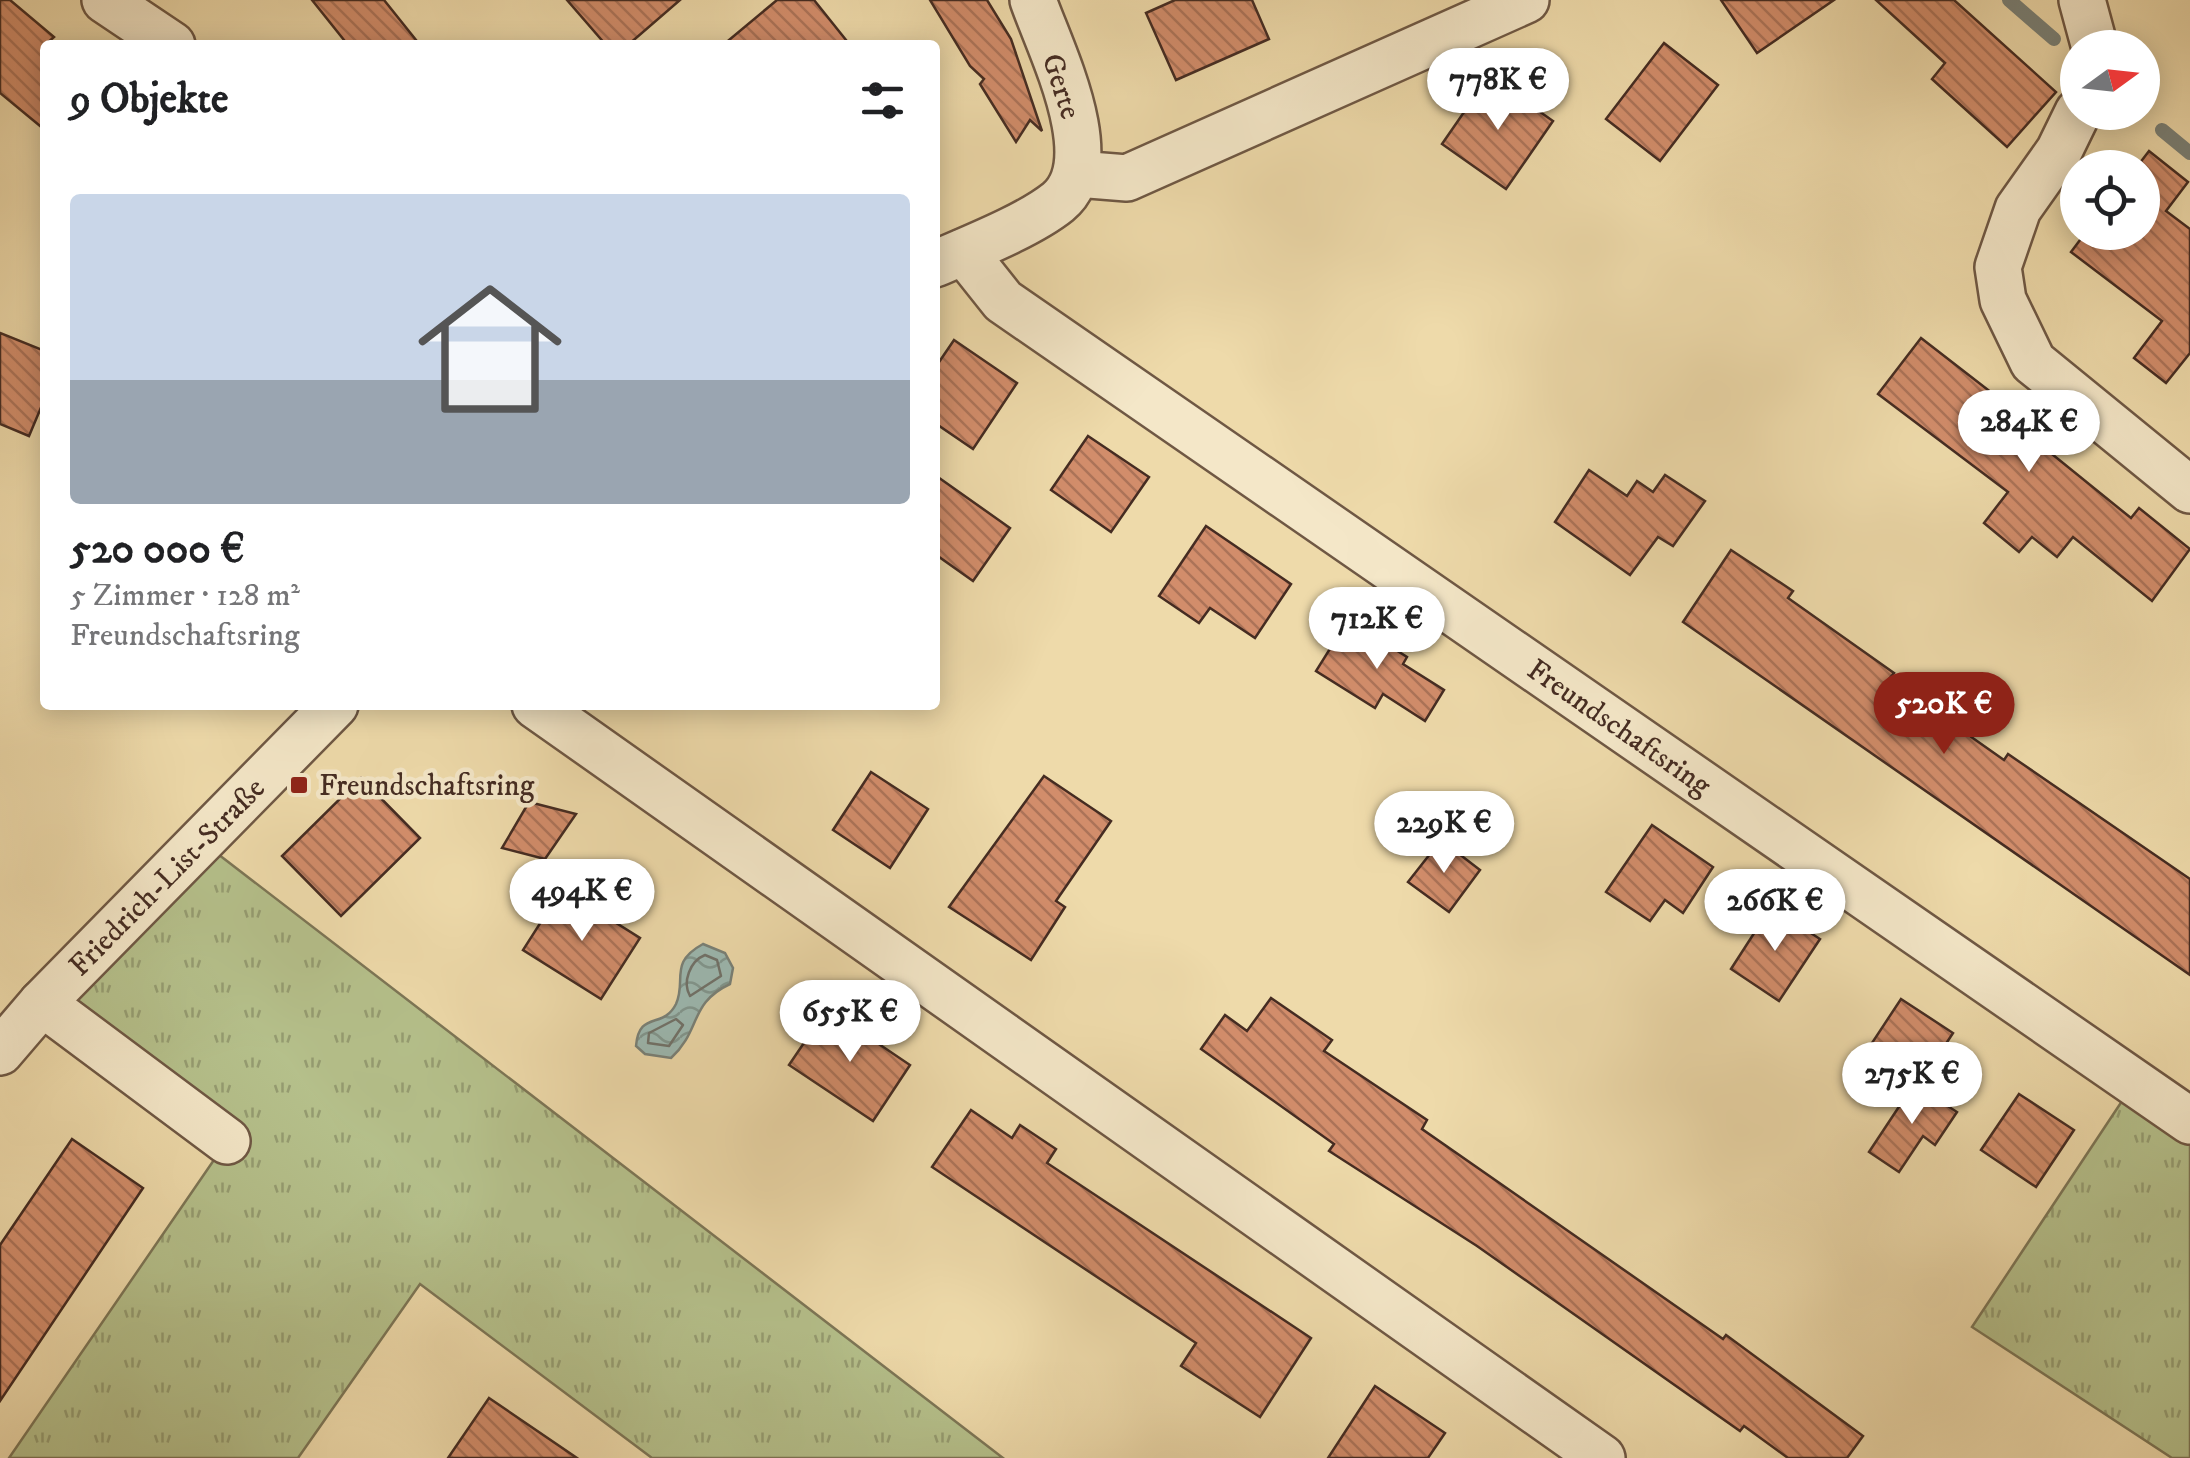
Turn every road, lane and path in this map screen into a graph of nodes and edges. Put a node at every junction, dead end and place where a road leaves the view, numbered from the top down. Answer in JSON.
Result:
{"nodes":[{"id":1,"x":105,"y":0,"type":"edge"},
{"id":2,"x":1033,"y":0,"type":"edge"},
{"id":3,"x":1526,"y":0,"type":"edge"},
{"id":4,"x":2082,"y":0,"type":"edge"},
{"id":5,"x":2090,"y":30,"type":"edge"},
{"id":6,"x":165,"y":40,"type":"edge"},
{"id":7,"x":2069,"y":130,"type":"edge"},
{"id":8,"x":1077,"y":174,"type":"junction"},
{"id":9,"x":950,"y":258,"type":"edge"},
{"id":10,"x":2190,"y":490,"type":"edge"},
{"id":11,"x":330,"y":710,"type":"edge"},
{"id":12,"x":542,"y":710,"type":"edge"},
{"id":13,"x":42,"y":1003,"type":"junction"},
{"id":14,"x":0,"y":1052,"type":"edge"},
{"id":15,"x":2190,"y":1122,"type":"edge"},
{"id":16,"x":227,"y":1141,"type":"dead end"},
{"id":17,"x":1602,"y":1458,"type":"edge"}],
"edges":[{"from":1,"to":6,"type":"street"},
{"from":2,"to":8,"type":"street","name":"Gerte"},
{"from":3,"to":8,"type":"street"},
{"from":4,"to":5,"type":"street"},
{"from":7,"to":10,"type":"street"},
{"from":8,"to":9,"type":"street"},
{"from":9,"to":15,"type":"street","name":"Freundschaftsring"},
{"from":11,"to":13,"type":"street","name":"Friedrich-List-Straße"},
{"from":12,"to":17,"type":"street"},
{"from":13,"to":14,"type":"street","name":"Friedrich-List-Straße"},
{"from":13,"to":16,"type":"street"}]}
